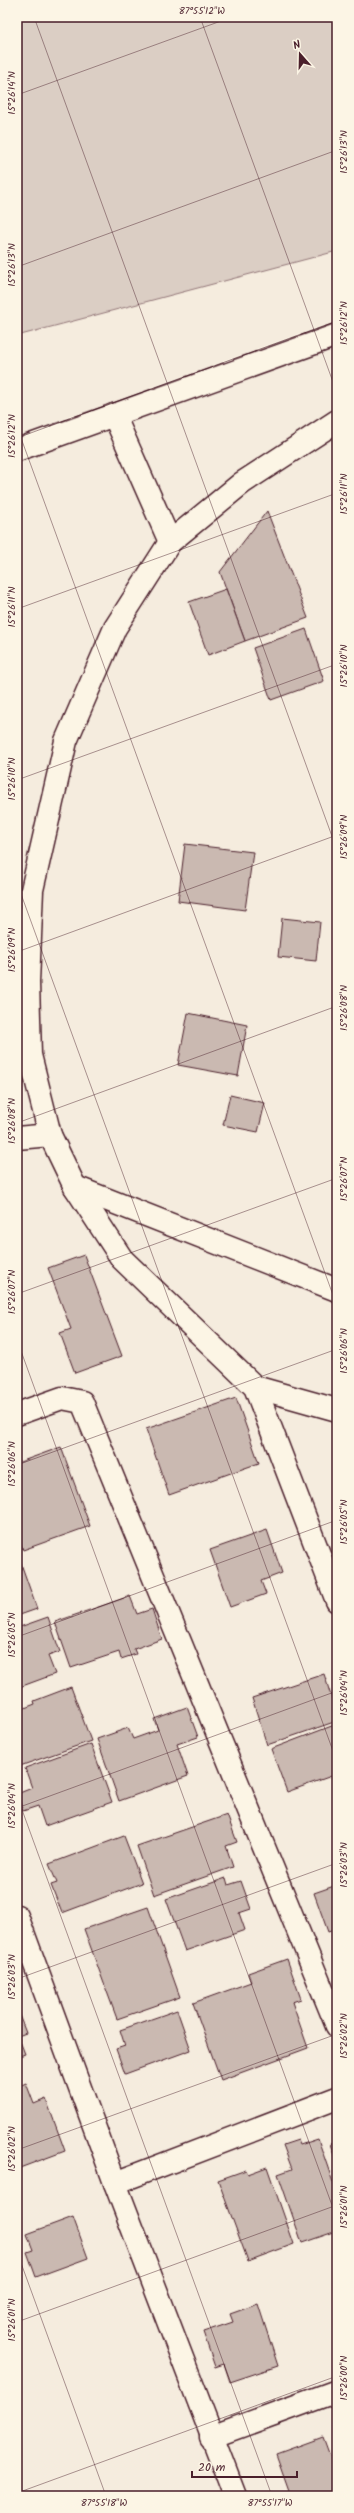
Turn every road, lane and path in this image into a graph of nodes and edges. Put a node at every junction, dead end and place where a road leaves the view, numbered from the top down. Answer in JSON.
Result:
{"nodes":[{"id":1,"x":337,"y":335,"type":"edge"},
{"id":2,"x":114,"y":415,"type":"junction"},
{"id":3,"x":337,"y":421,"type":"edge"},
{"id":4,"x":17,"y":450,"type":"edge"},
{"id":5,"x":170,"y":542,"type":"junction"},
{"id":6,"x":50,"y":1135,"type":"junction"},
{"id":7,"x":17,"y":1138,"type":"edge"},
{"id":8,"x":75,"y":1187,"type":"junction"},
{"id":9,"x":337,"y":1290,"type":"edge"},
{"id":10,"x":255,"y":1387,"type":"junction"},
{"id":11,"x":337,"y":1410,"type":"edge"},
{"id":12,"x":17,"y":1414,"type":"edge"},
{"id":13,"x":337,"y":1601,"type":"edge"},
{"id":14,"x":17,"y":1916,"type":"edge"},
{"id":15,"x":337,"y":2026,"type":"edge"},
{"id":16,"x":337,"y":2098,"type":"edge"},
{"id":17,"x":115,"y":2183,"type":"junction"},
{"id":18,"x":337,"y":2391,"type":"edge"},
{"id":19,"x":211,"y":2437,"type":"junction"},
{"id":20,"x":235,"y":2496,"type":"edge"}],
"edges":[{"from":1,"to":2,"type":"street"},
{"from":2,"to":4,"type":"street"},
{"from":2,"to":5,"type":"street"},
{"from":3,"to":5,"type":"street"},
{"from":5,"to":6,"type":"street"},
{"from":6,"to":7,"type":"street"},
{"from":6,"to":8,"type":"street"},
{"from":8,"to":9,"type":"street"},
{"from":8,"to":10,"type":"street"},
{"from":10,"to":11,"type":"street"},
{"from":10,"to":13,"type":"street"},
{"from":12,"to":15,"type":"street"},
{"from":14,"to":17,"type":"street"},
{"from":16,"to":17,"type":"street"},
{"from":17,"to":19,"type":"street"},
{"from":18,"to":19,"type":"street"},
{"from":19,"to":20,"type":"street"}]}
